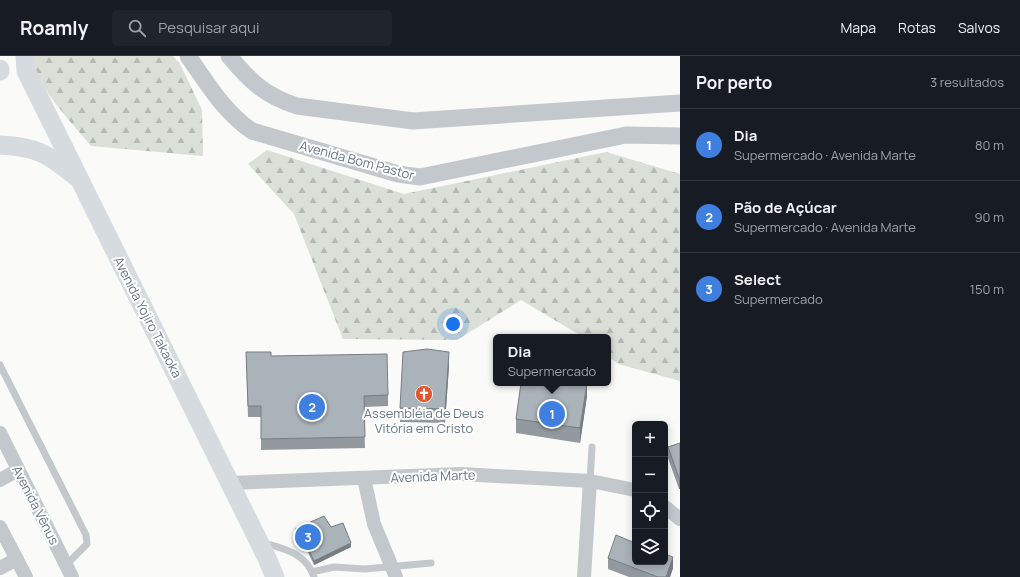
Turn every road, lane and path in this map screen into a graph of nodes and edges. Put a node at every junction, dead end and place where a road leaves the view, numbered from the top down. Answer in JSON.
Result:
{"nodes":[{"id":1,"x":25,"y":56,"type":"edge"},
{"id":2,"x":188,"y":56,"type":"edge"},
{"id":3,"x":229,"y":56,"type":"edge"},
{"id":4,"x":680,"y":103,"type":"edge"},
{"id":5,"x":680,"y":136,"type":"edge"},
{"id":6,"x":0,"y":145,"type":"edge"},
{"id":7,"x":79,"y":179,"type":"junction"},
{"id":8,"x":0,"y":365,"type":"edge"},
{"id":9,"x":0,"y":433,"type":"edge"},
{"id":10,"x":592,"y":447,"type":"dead end"},
{"id":11,"x":18,"y":470,"type":"junction"},
{"id":12,"x":364,"y":478,"type":"junction"},
{"id":13,"x":0,"y":480,"type":"edge"},
{"id":14,"x":590,"y":480,"type":"junction"},
{"id":15,"x":230,"y":483,"type":"junction"},
{"id":16,"x":632,"y":489,"type":"edge"},
{"id":17,"x":668,"y":509,"type":"edge"},
{"id":18,"x":680,"y":519,"type":"edge"},
{"id":19,"x":0,"y":527,"type":"edge"},
{"id":20,"x":259,"y":542,"type":"junction"},
{"id":21,"x":17,"y":559,"type":"junction"},
{"id":22,"x":431,"y":562,"type":"dead end"},
{"id":23,"x":0,"y":568,"type":"edge"},
{"id":24,"x":69,"y":571,"type":"edge"},
{"id":25,"x":393,"y":571,"type":"edge"},
{"id":26,"x":313,"y":574,"type":"edge"},
{"id":27,"x":26,"y":577,"type":"edge"},
{"id":28,"x":275,"y":577,"type":"edge"},
{"id":29,"x":584,"y":577,"type":"edge"}],
"edges":[{"from":1,"to":7,"type":"main road","name":"Avenida Yojiro Takaoka"},
{"from":2,"to":5,"type":"street","name":"Avenida Bom Pastor"},
{"from":3,"to":4,"type":"street"},
{"from":6,"to":7,"type":"main road"},
{"from":7,"to":15,"type":"main road","name":"Avenida Yojiro Takaoka"},
{"from":8,"to":24,"type":"lane"},
{"from":9,"to":11,"type":"street","name":"Avenida Vênus"},
{"from":10,"to":14,"type":"lane"},
{"from":11,"to":13,"type":"street"},
{"from":11,"to":24,"type":"street","name":"Avenida Vênus"},
{"from":12,"to":14,"type":"street","name":"Avenida Marte"},
{"from":12,"to":15,"type":"street","name":"Avenida Marte"},
{"from":12,"to":25,"type":"street"},
{"from":14,"to":16,"type":"street","name":"Avenida Marte"},
{"from":14,"to":29,"type":"street"},
{"from":15,"to":20,"type":"main road","name":"Avenida Yojiro Takaoka"},
{"from":17,"to":18,"type":"street"},
{"from":19,"to":21,"type":"street"},
{"from":20,"to":26,"type":"lane"},
{"from":20,"to":28,"type":"main road","name":"Avenida Yojiro Takaoka"},
{"from":21,"to":23,"type":"street"},
{"from":21,"to":27,"type":"street"},
{"from":22,"to":25,"type":"lane"},
{"from":25,"to":26,"type":"lane"}]}
